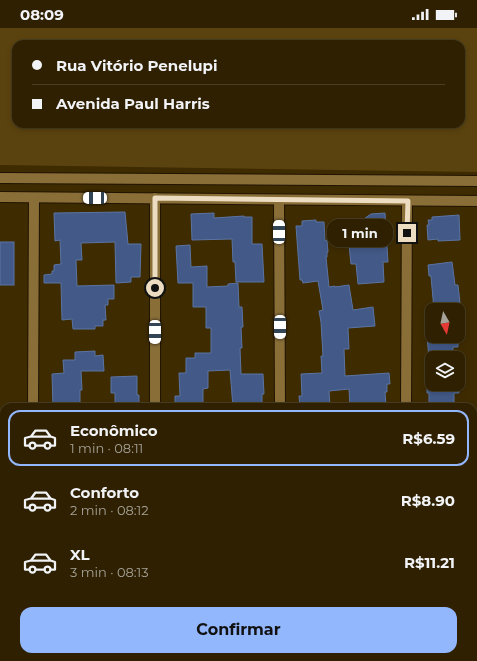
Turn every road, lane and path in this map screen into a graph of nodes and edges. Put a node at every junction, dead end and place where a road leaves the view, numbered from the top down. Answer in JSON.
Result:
{"nodes":[{"id":1,"x":0,"y":178,"type":"edge"},
{"id":2,"x":477,"y":181,"type":"edge"},
{"id":3,"x":0,"y":197,"type":"edge"},
{"id":4,"x":34,"y":198,"type":"junction"},
{"id":5,"x":155,"y":198,"type":"junction"},
{"id":6,"x":279,"y":200,"type":"junction"},
{"id":7,"x":408,"y":201,"type":"junction"},
{"id":8,"x":477,"y":201,"type":"edge"},
{"id":9,"x":33,"y":403,"type":"edge"},
{"id":10,"x":155,"y":403,"type":"edge"},
{"id":11,"x":280,"y":403,"type":"edge"},
{"id":12,"x":406,"y":403,"type":"edge"}],
"edges":[{"from":1,"to":2,"type":"street"},
{"from":3,"to":4,"type":"street"},
{"from":4,"to":5,"type":"street"},
{"from":4,"to":9,"type":"street"},
{"from":5,"to":6,"type":"street"},
{"from":5,"to":10,"type":"street"},
{"from":6,"to":7,"type":"street"},
{"from":6,"to":11,"type":"street"},
{"from":7,"to":8,"type":"street"},
{"from":7,"to":12,"type":"street"}]}
